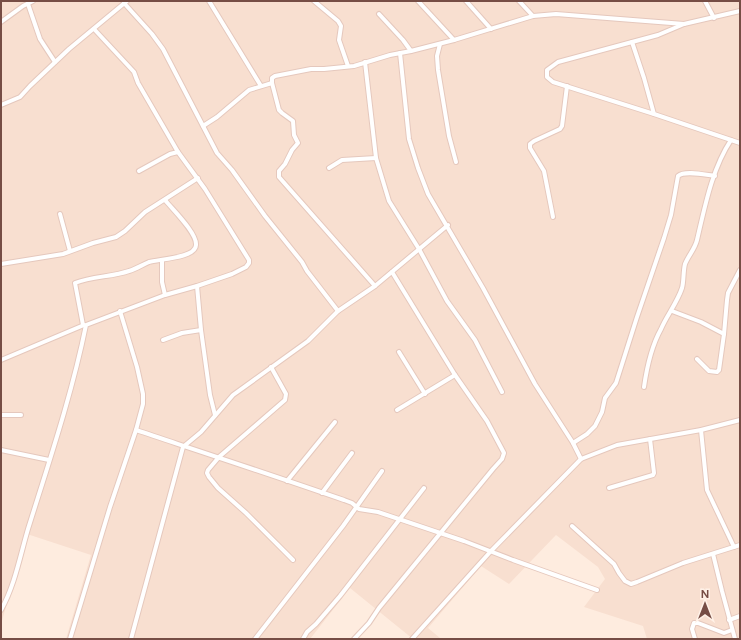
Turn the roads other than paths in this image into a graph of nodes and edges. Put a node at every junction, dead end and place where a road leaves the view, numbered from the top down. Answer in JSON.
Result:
{"nodes":[{"id":1,"x":21,"y":1,"type":"edge"},
{"id":2,"x":33,"y":1,"type":"edge"},
{"id":3,"x":208,"y":1,"type":"edge"},
{"id":4,"x":314,"y":1,"type":"edge"},
{"id":5,"x":418,"y":1,"type":"edge"},
{"id":6,"x":466,"y":1,"type":"edge"},
{"id":7,"x":520,"y":1,"type":"edge"},
{"id":8,"x":705,"y":1,"type":"edge"},
{"id":9,"x":126,"y":2,"type":"edge"},
{"id":10,"x":28,"y":4,"type":"junction"},
{"id":11,"x":23,"y":6,"type":"junction"},
{"id":12,"x":740,"y":11,"type":"edge"},
{"id":13,"x":379,"y":14,"type":"dead end"},
{"id":14,"x":533,"y":16,"type":"junction"},
{"id":15,"x":714,"y":18,"type":"junction"},
{"id":16,"x":1,"y":22,"type":"edge"},
{"id":17,"x":684,"y":24,"type":"junction"},
{"id":18,"x":94,"y":29,"type":"junction"},
{"id":19,"x":491,"y":29,"type":"junction"},
{"id":20,"x":454,"y":40,"type":"junction"},
{"id":21,"x":632,"y":42,"type":"junction"},
{"id":22,"x":440,"y":44,"type":"junction"},
{"id":23,"x":411,"y":52,"type":"junction"},
{"id":24,"x":400,"y":53,"type":"junction"},
{"id":25,"x":55,"y":62,"type":"junction"},
{"id":26,"x":365,"y":62,"type":"junction"},
{"id":27,"x":348,"y":66,"type":"junction"},
{"id":28,"x":272,"y":82,"type":"junction"},
{"id":29,"x":261,"y":86,"type":"junction"},
{"id":30,"x":567,"y":86,"type":"junction"},
{"id":31,"x":1,"y":105,"type":"edge"},
{"id":32,"x":654,"y":114,"type":"junction"},
{"id":33,"x":203,"y":126,"type":"junction"},
{"id":34,"x":731,"y":140,"type":"junction"},
{"id":35,"x":740,"y":143,"type":"edge"},
{"id":36,"x":178,"y":152,"type":"junction"},
{"id":37,"x":376,"y":158,"type":"junction"},
{"id":38,"x":456,"y":162,"type":"dead end"},
{"id":39,"x":329,"y":168,"type":"dead end"},
{"id":40,"x":139,"y":170,"type":"dead end"},
{"id":41,"x":714,"y":176,"type":"junction"},
{"id":42,"x":198,"y":178,"type":"junction"},
{"id":43,"x":165,"y":200,"type":"junction"},
{"id":44,"x":60,"y":214,"type":"dead end"},
{"id":45,"x":554,"y":217,"type":"dead end"},
{"id":46,"x":448,"y":225,"type":"junction"},
{"id":47,"x":419,"y":249,"type":"junction"},
{"id":48,"x":70,"y":251,"type":"junction"},
{"id":49,"x":162,"y":260,"type":"junction"},
{"id":50,"x":1,"y":264,"type":"edge"},
{"id":51,"x":740,"y":270,"type":"edge"},
{"id":52,"x":392,"y":272,"type":"junction"},
{"id":53,"x":197,"y":286,"type":"junction"},
{"id":54,"x":375,"y":286,"type":"junction"},
{"id":55,"x":165,"y":295,"type":"junction"},
{"id":56,"x":120,"y":311,"type":"junction"},
{"id":57,"x":338,"y":311,"type":"junction"},
{"id":58,"x":672,"y":311,"type":"junction"},
{"id":59,"x":84,"y":325,"type":"junction"},
{"id":60,"x":201,"y":330,"type":"junction"},
{"id":61,"x":724,"y":334,"type":"junction"},
{"id":62,"x":163,"y":340,"type":"dead end"},
{"id":63,"x":399,"y":352,"type":"dead end"},
{"id":64,"x":697,"y":359,"type":"dead end"},
{"id":65,"x":1,"y":360,"type":"edge"},
{"id":66,"x":270,"y":367,"type":"junction"},
{"id":67,"x":455,"y":375,"type":"junction"},
{"id":68,"x":644,"y":387,"type":"dead end"},
{"id":69,"x":502,"y":392,"type":"dead end"},
{"id":70,"x":425,"y":394,"type":"junction"},
{"id":71,"x":397,"y":410,"type":"dead end"},
{"id":72,"x":1,"y":415,"type":"edge"},
{"id":73,"x":21,"y":415,"type":"dead end"},
{"id":74,"x":215,"y":415,"type":"junction"},
{"id":75,"x":740,"y":420,"type":"edge"},
{"id":76,"x":335,"y":422,"type":"dead end"},
{"id":77,"x":136,"y":430,"type":"junction"},
{"id":78,"x":701,"y":430,"type":"junction"},
{"id":79,"x":650,"y":439,"type":"junction"},
{"id":80,"x":572,"y":443,"type":"junction"},
{"id":81,"x":184,"y":447,"type":"junction"},
{"id":82,"x":1,"y":450,"type":"edge"},
{"id":83,"x":352,"y":453,"type":"dead end"},
{"id":84,"x":219,"y":457,"type":"junction"},
{"id":85,"x":581,"y":459,"type":"junction"},
{"id":86,"x":49,"y":460,"type":"junction"},
{"id":87,"x":382,"y":470,"type":"dead end"},
{"id":88,"x":287,"y":481,"type":"junction"},
{"id":89,"x":424,"y":488,"type":"dead end"},
{"id":90,"x":610,"y":488,"type":"dead end"},
{"id":91,"x":322,"y":493,"type":"junction"},
{"id":92,"x":356,"y":507,"type":"junction"},
{"id":93,"x":400,"y":519,"type":"junction"},
{"id":94,"x":572,"y":526,"type":"dead end"},
{"id":95,"x":441,"y":533,"type":"junction"},
{"id":96,"x":740,"y":545,"type":"edge"},
{"id":97,"x":734,"y":547,"type":"junction"},
{"id":98,"x":491,"y":551,"type":"junction"},
{"id":99,"x":713,"y":554,"type":"junction"},
{"id":100,"x":293,"y":560,"type":"dead end"},
{"id":101,"x":597,"y":590,"type":"dead end"},
{"id":102,"x":3,"y":601,"type":"edge"},
{"id":103,"x":1,"y":610,"type":"edge"},
{"id":104,"x":740,"y":616,"type":"edge"},
{"id":105,"x":730,"y":620,"type":"junction"},
{"id":106,"x":732,"y":630,"type":"junction"},
{"id":107,"x":70,"y":639,"type":"edge"},
{"id":108,"x":131,"y":639,"type":"edge"},
{"id":109,"x":255,"y":639,"type":"edge"},
{"id":110,"x":303,"y":639,"type":"edge"},
{"id":111,"x":354,"y":639,"type":"edge"},
{"id":112,"x":412,"y":639,"type":"edge"},
{"id":113,"x":695,"y":639,"type":"edge"},
{"id":114,"x":735,"y":639,"type":"edge"}],
"edges":[{"from":1,"to":11,"type":"street"},
{"from":2,"to":10,"type":"street"},
{"from":3,"to":29,"type":"street"},
{"from":4,"to":27,"type":"street"},
{"from":5,"to":20,"type":"street"},
{"from":6,"to":19,"type":"street"},
{"from":7,"to":14,"type":"street"},
{"from":8,"to":15,"type":"street"},
{"from":9,"to":18,"type":"street"},
{"from":9,"to":33,"type":"street"},
{"from":10,"to":11,"type":"street"},
{"from":10,"to":25,"type":"street"},
{"from":11,"to":16,"type":"street"},
{"from":12,"to":15,"type":"street"},
{"from":13,"to":23,"type":"street"},
{"from":14,"to":17,"type":"street"},
{"from":14,"to":19,"type":"street"},
{"from":15,"to":17,"type":"street"},
{"from":17,"to":21,"type":"street"},
{"from":18,"to":25,"type":"street"},
{"from":18,"to":36,"type":"street"},
{"from":19,"to":20,"type":"street"},
{"from":20,"to":22,"type":"street"},
{"from":21,"to":30,"type":"street"},
{"from":21,"to":32,"type":"street"},
{"from":22,"to":23,"type":"street"},
{"from":22,"to":38,"type":"street"},
{"from":23,"to":24,"type":"street"},
{"from":24,"to":26,"type":"street"},
{"from":24,"to":46,"type":"street"},
{"from":25,"to":31,"type":"street"},
{"from":26,"to":27,"type":"street"},
{"from":26,"to":37,"type":"street"},
{"from":27,"to":28,"type":"street"},
{"from":28,"to":29,"type":"street"},
{"from":28,"to":54,"type":"street"},
{"from":29,"to":33,"type":"street"},
{"from":30,"to":32,"type":"street"},
{"from":30,"to":45,"type":"street"},
{"from":32,"to":34,"type":"street"},
{"from":33,"to":57,"type":"street"},
{"from":34,"to":35,"type":"street"},
{"from":34,"to":41,"type":"street"},
{"from":36,"to":40,"type":"street"},
{"from":36,"to":42,"type":"street"},
{"from":37,"to":39,"type":"street"},
{"from":37,"to":47,"type":"street"},
{"from":41,"to":58,"type":"street"},
{"from":41,"to":80,"type":"street"},
{"from":42,"to":43,"type":"street"},
{"from":42,"to":53,"type":"street"},
{"from":43,"to":48,"type":"street"},
{"from":43,"to":49,"type":"street"},
{"from":44,"to":48,"type":"street"},
{"from":46,"to":47,"type":"street"},
{"from":46,"to":80,"type":"street"},
{"from":47,"to":52,"type":"street"},
{"from":47,"to":69,"type":"street"},
{"from":48,"to":50,"type":"street"},
{"from":49,"to":55,"type":"street"},
{"from":49,"to":59,"type":"street"},
{"from":51,"to":61,"type":"street"},
{"from":52,"to":54,"type":"street"},
{"from":52,"to":67,"type":"street"},
{"from":53,"to":55,"type":"street"},
{"from":53,"to":60,"type":"street"},
{"from":54,"to":57,"type":"street"},
{"from":55,"to":56,"type":"street"},
{"from":56,"to":59,"type":"street"},
{"from":56,"to":77,"type":"street"},
{"from":57,"to":66,"type":"street"},
{"from":58,"to":61,"type":"street"},
{"from":58,"to":68,"type":"street"},
{"from":59,"to":65,"type":"street"},
{"from":59,"to":86,"type":"street"},
{"from":60,"to":62,"type":"street"},
{"from":60,"to":74,"type":"street"},
{"from":61,"to":64,"type":"street"},
{"from":63,"to":70,"type":"street"},
{"from":66,"to":74,"type":"street"},
{"from":66,"to":84,"type":"street"},
{"from":67,"to":70,"type":"street"},
{"from":67,"to":95,"type":"street"},
{"from":70,"to":71,"type":"street"},
{"from":72,"to":73,"type":"street"},
{"from":74,"to":81,"type":"street"},
{"from":75,"to":78,"type":"street"},
{"from":76,"to":88,"type":"street"},
{"from":77,"to":81,"type":"street"},
{"from":77,"to":107,"type":"street"},
{"from":78,"to":79,"type":"street"},
{"from":78,"to":97,"type":"street"},
{"from":79,"to":85,"type":"street"},
{"from":79,"to":90,"type":"street"},
{"from":80,"to":85,"type":"street"},
{"from":81,"to":84,"type":"street"},
{"from":81,"to":108,"type":"street"},
{"from":82,"to":86,"type":"street"},
{"from":83,"to":91,"type":"street"},
{"from":84,"to":88,"type":"street"},
{"from":84,"to":100,"type":"street"},
{"from":85,"to":98,"type":"street"},
{"from":86,"to":102,"type":"street"},
{"from":87,"to":92,"type":"street"},
{"from":88,"to":91,"type":"street"},
{"from":89,"to":93,"type":"street"},
{"from":91,"to":92,"type":"street"},
{"from":92,"to":93,"type":"street"},
{"from":92,"to":109,"type":"street"},
{"from":93,"to":95,"type":"street"},
{"from":93,"to":110,"type":"street"},
{"from":94,"to":99,"type":"street"},
{"from":95,"to":98,"type":"street"},
{"from":95,"to":111,"type":"street"},
{"from":96,"to":97,"type":"street"},
{"from":97,"to":99,"type":"street"},
{"from":98,"to":101,"type":"street"},
{"from":98,"to":112,"type":"street"},
{"from":99,"to":105,"type":"street"},
{"from":102,"to":103,"type":"street"},
{"from":104,"to":105,"type":"street"},
{"from":105,"to":106,"type":"street"},
{"from":106,"to":113,"type":"street"},
{"from":106,"to":114,"type":"street"}]}
